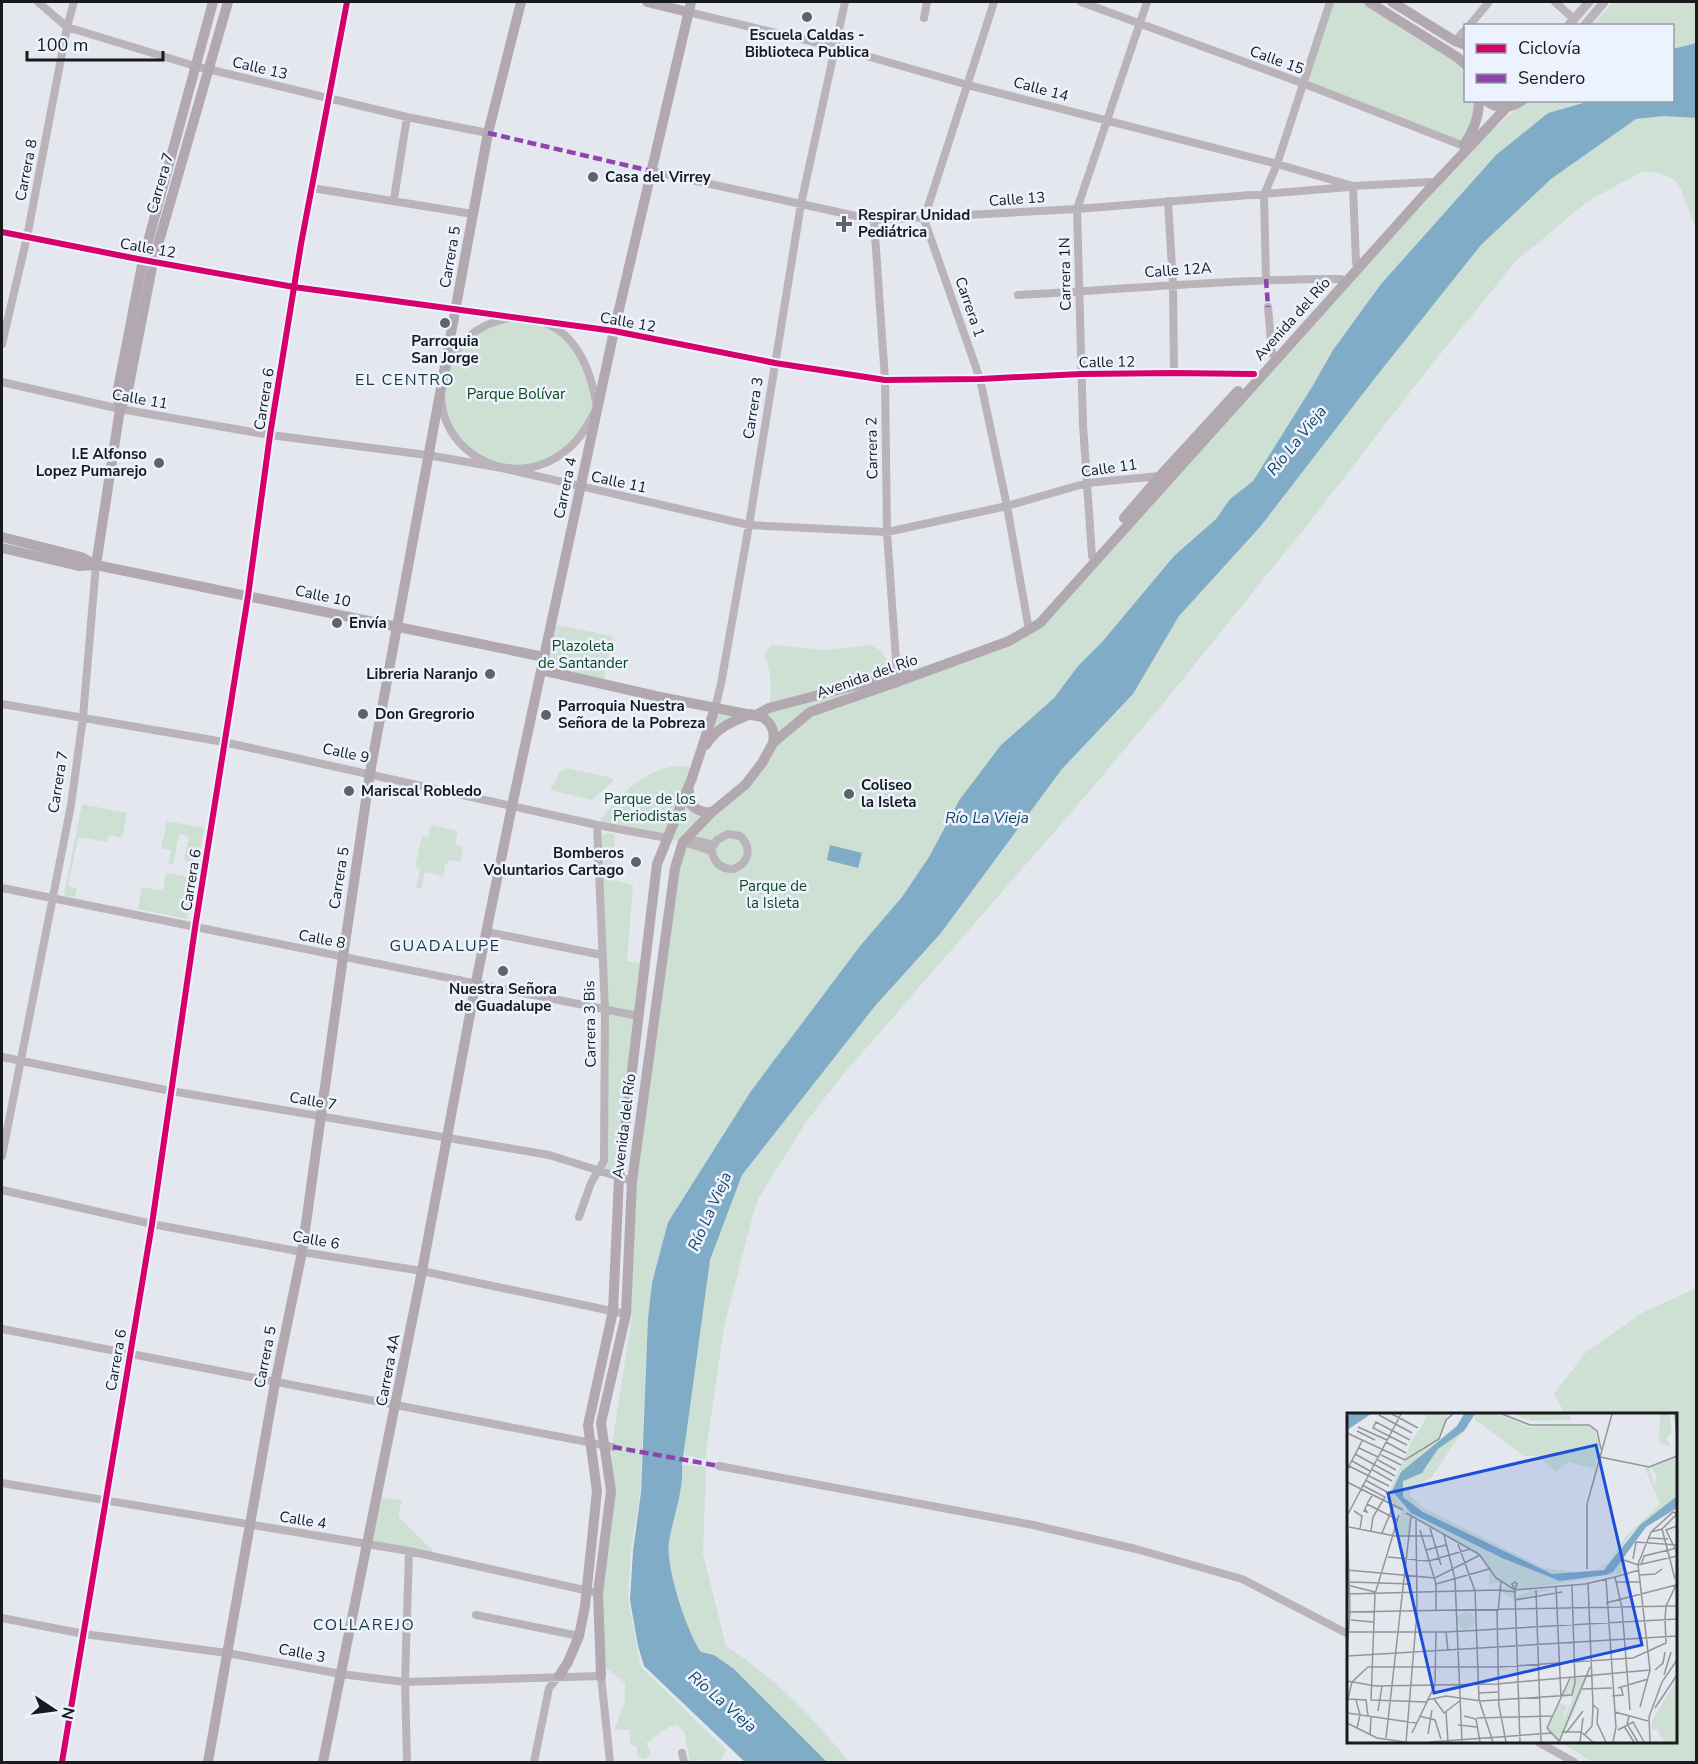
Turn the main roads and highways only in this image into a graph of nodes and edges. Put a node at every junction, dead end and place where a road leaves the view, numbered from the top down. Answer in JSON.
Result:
{"nodes":[{"id":1,"x":213,"y":2,"type":"edge"},
{"id":2,"x":228,"y":2,"type":"edge"},
{"id":3,"x":521,"y":2,"type":"edge"},
{"id":4,"x":647,"y":2,"type":"edge"},
{"id":5,"x":1369,"y":2,"type":"edge"},
{"id":6,"x":1392,"y":2,"type":"edge"},
{"id":7,"x":689,"y":7,"type":"edge"},
{"id":8,"x":1460,"y":43,"type":"edge"},
{"id":9,"x":1464,"y":63,"type":"edge"},
{"id":10,"x":1479,"y":102,"type":"edge"},
{"id":11,"x":1488,"y":102,"type":"edge"},
{"id":12,"x":1519,"y":102,"type":"edge"},
{"id":13,"x":1507,"y":108,"type":"junction"},
{"id":14,"x":148,"y":261,"type":"junction"},
{"id":15,"x":2,"y":537,"type":"edge"},
{"id":16,"x":2,"y":548,"type":"edge"},
{"id":17,"x":96,"y":565,"type":"junction"},
{"id":18,"x":1029,"y":627,"type":"junction"},
{"id":19,"x":396,"y":628,"type":"junction"},
{"id":20,"x":544,"y":657,"type":"junction"},
{"id":21,"x":541,"y":670,"type":"junction"},
{"id":22,"x":715,"y":708,"type":"junction"},
{"id":23,"x":754,"y":714,"type":"junction"},
{"id":24,"x":773,"y":743,"type":"junction"},
{"id":25,"x":702,"y":748,"type":"joint"},
{"id":26,"x":691,"y":785,"type":"junction"},
{"id":27,"x":712,"y":812,"type":"junction"},
{"id":28,"x":667,"y":838,"type":"junction"},
{"id":29,"x":683,"y":842,"type":"junction"},
{"id":30,"x":476,"y":982,"type":"joint"},
{"id":31,"x":559,"y":1676,"type":"road end"},
{"id":32,"x":601,"y":1676,"type":"road end"},
{"id":33,"x":208,"y":1762,"type":"edge"},
{"id":34,"x":323,"y":1762,"type":"edge"}],
"edges":[{"from":1,"to":14,"type":"main road","name":"Carrera 7"},
{"from":2,"to":14,"type":"main road","name":"Carrera 7"},
{"from":3,"to":19,"type":"main road","name":"Carrera 5"},
{"from":4,"to":7,"type":"main road","name":"Calle 14"},
{"from":5,"to":9,"type":"main road"},
{"from":6,"to":8,"type":"main road"},
{"from":7,"to":20,"type":"main road","name":"Carrera 4"},
{"from":10,"to":18,"type":"main road","name":"Avenida del Río"},
{"from":11,"to":13,"type":"main road"},
{"from":12,"to":13,"type":"main road","name":"Avenida del Río"},
{"from":13,"to":18,"type":"main road","name":"Avenida del Río"},
{"from":14,"to":17,"type":"main road","name":"Carrera 7"},
{"from":15,"to":17,"type":"main road","name":"Calle 10"},
{"from":16,"to":17,"type":"main road","name":"Calle 10"},
{"from":17,"to":19,"type":"main road","name":"Calle 10"},
{"from":18,"to":23,"type":"main road","name":"Avenida del Río"},
{"from":18,"to":24,"type":"main road","name":"Avenida del Río"},
{"from":19,"to":20,"type":"main road","name":"Calle 10"},
{"from":19,"to":33,"type":"main road","name":"Carrera 5"},
{"from":20,"to":21,"type":"main road","name":"Carrera 4"},
{"from":21,"to":22,"type":"main road"},
{"from":21,"to":30,"type":"main road","name":"Carrera 4"},
{"from":22,"to":23,"type":"main road"},
{"from":22,"to":25,"type":"main road","name":"Carrera 3"},
{"from":23,"to":24,"type":"main road"},
{"from":23,"to":26,"type":"main road","name":"Avenida del Río"},
{"from":24,"to":27,"type":"main road","name":"Avenida del Río"},
{"from":25,"to":26,"type":"main road","name":"Avenida del Río"},
{"from":26,"to":27,"type":"main road"},
{"from":26,"to":28,"type":"main road","name":"Avenida del Río"},
{"from":27,"to":29,"type":"main road","name":"Avenida del Río"},
{"from":28,"to":29,"type":"main road","name":"Calle 9"},
{"from":28,"to":31,"type":"main road","name":"Avenida del Río"},
{"from":29,"to":32,"type":"main road","name":"Avenida del Río"},
{"from":30,"to":34,"type":"main road","name":"Carrera 4A"}]}
